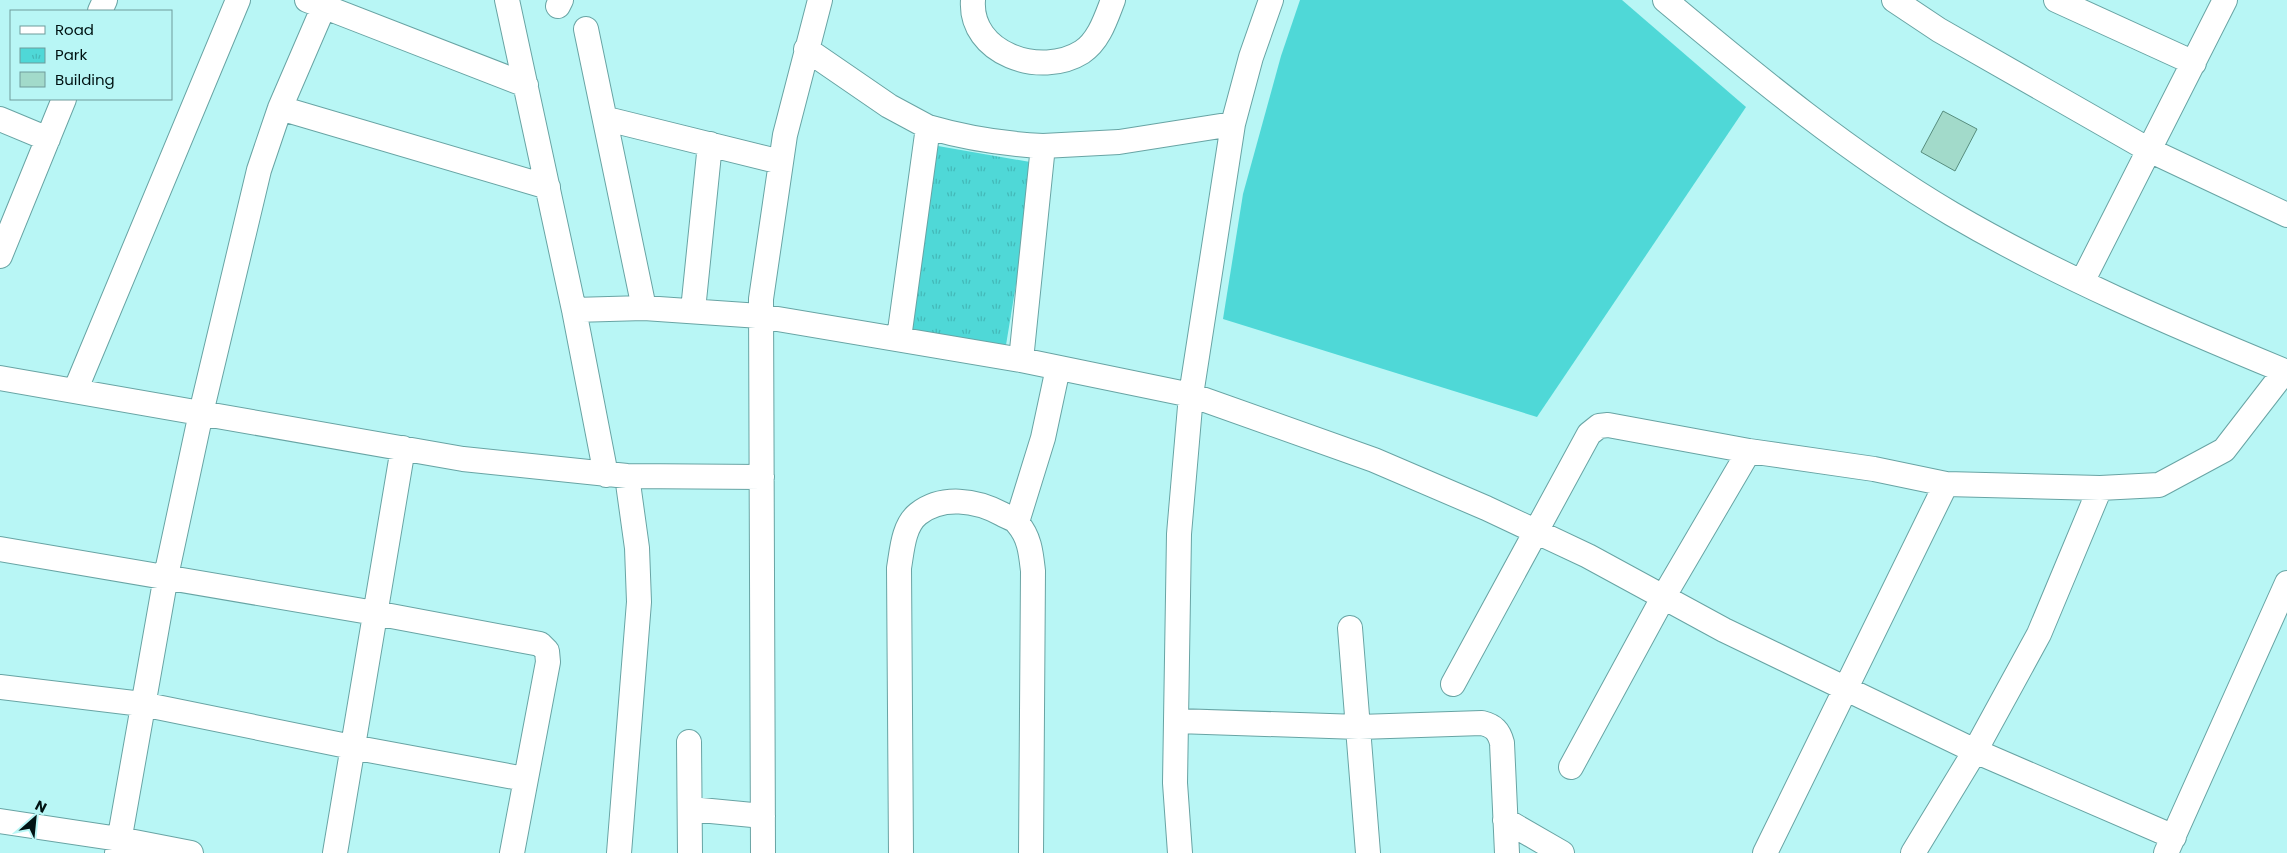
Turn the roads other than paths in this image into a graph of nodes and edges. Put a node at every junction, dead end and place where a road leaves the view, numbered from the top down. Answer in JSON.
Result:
{"nodes":[{"id":1,"x":238,"y":0,"type":"edge"},
{"id":2,"x":507,"y":0,"type":"edge"},
{"id":3,"x":820,"y":0,"type":"edge"},
{"id":4,"x":973,"y":0,"type":"edge"},
{"id":5,"x":1112,"y":0,"type":"edge"},
{"id":6,"x":1271,"y":0,"type":"edge"},
{"id":7,"x":1665,"y":0,"type":"edge"},
{"id":8,"x":1894,"y":0,"type":"edge"},
{"id":9,"x":2056,"y":0,"type":"edge"},
{"id":10,"x":2225,"y":0,"type":"edge"},
{"id":11,"x":316,"y":3,"type":"edge"},
{"id":12,"x":586,"y":28,"type":"dead end"},
{"id":13,"x":806,"y":49,"type":"junction"},
{"id":14,"x":2194,"y":63,"type":"junction"},
{"id":15,"x":526,"y":85,"type":"junction"},
{"id":16,"x":64,"y":100,"type":"edge"},
{"id":17,"x":280,"y":108,"type":"junction"},
{"id":18,"x":0,"y":119,"type":"edge"},
{"id":19,"x":607,"y":119,"type":"junction"},
{"id":20,"x":1233,"y":124,"type":"junction"},
{"id":21,"x":928,"y":126,"type":"junction"},
{"id":22,"x":48,"y":139,"type":"junction"},
{"id":23,"x":710,"y":144,"type":"junction"},
{"id":24,"x":1043,"y":146,"type":"junction"},
{"id":25,"x":2149,"y":150,"type":"junction"},
{"id":26,"x":781,"y":162,"type":"junction"},
{"id":27,"x":548,"y":187,"type":"junction"},
{"id":28,"x":2287,"y":215,"type":"edge"},
{"id":29,"x":0,"y":256,"type":"edge"},
{"id":30,"x":2082,"y":282,"type":"junction"},
{"id":31,"x":644,"y":308,"type":"junction"},
{"id":32,"x":574,"y":310,"type":"junction"},
{"id":33,"x":693,"y":310,"type":"junction"},
{"id":34,"x":760,"y":316,"type":"junction"},
{"id":35,"x":899,"y":338,"type":"junction"},
{"id":36,"x":1021,"y":360,"type":"junction"},
{"id":37,"x":1058,"y":368,"type":"junction"},
{"id":38,"x":2286,"y":372,"type":"edge"},
{"id":39,"x":0,"y":378,"type":"edge"},
{"id":40,"x":75,"y":390,"type":"junction"},
{"id":41,"x":1191,"y":395,"type":"junction"},
{"id":42,"x":202,"y":413,"type":"junction"},
{"id":43,"x":403,"y":448,"type":"junction"},
{"id":44,"x":1749,"y":451,"type":"junction"},
{"id":45,"x":616,"y":475,"type":"junction"},
{"id":46,"x":762,"y":477,"type":"junction"},
{"id":47,"x":1946,"y":484,"type":"junction"},
{"id":48,"x":2100,"y":488,"type":"junction"},
{"id":49,"x":1017,"y":522,"type":"junction"},
{"id":50,"x":1536,"y":532,"type":"junction"},
{"id":51,"x":0,"y":549,"type":"edge"},
{"id":52,"x":166,"y":576,"type":"junction"},
{"id":53,"x":2287,"y":583,"type":"edge"},
{"id":54,"x":1664,"y":596,"type":"junction"},
{"id":55,"x":375,"y":613,"type":"junction"},
{"id":56,"x":1350,"y":628,"type":"dead end"},
{"id":57,"x":1453,"y":684,"type":"dead end"},
{"id":58,"x":0,"y":687,"type":"edge"},
{"id":59,"x":1845,"y":688,"type":"junction"},
{"id":60,"x":142,"y":704,"type":"junction"},
{"id":61,"x":1177,"y":721,"type":"junction"},
{"id":62,"x":1359,"y":727,"type":"junction"},
{"id":63,"x":689,"y":742,"type":"dead end"},
{"id":64,"x":352,"y":747,"type":"junction"},
{"id":65,"x":1975,"y":750,"type":"junction"},
{"id":66,"x":1571,"y":767,"type":"dead end"},
{"id":67,"x":525,"y":779,"type":"junction"},
{"id":68,"x":690,"y":809,"type":"junction"},
{"id":69,"x":763,"y":816,"type":"junction"},
{"id":70,"x":1505,"y":820,"type":"junction"},
{"id":71,"x":0,"y":821,"type":"edge"},
{"id":72,"x":2170,"y":845,"type":"edge"},
{"id":73,"x":118,"y":846,"type":"edge"},
{"id":74,"x":191,"y":853,"type":"edge"},
{"id":75,"x":335,"y":853,"type":"edge"},
{"id":76,"x":512,"y":853,"type":"edge"},
{"id":77,"x":619,"y":853,"type":"edge"},
{"id":78,"x":690,"y":853,"type":"edge"},
{"id":79,"x":763,"y":853,"type":"edge"},
{"id":80,"x":900,"y":853,"type":"edge"},
{"id":81,"x":1031,"y":853,"type":"edge"},
{"id":82,"x":1180,"y":853,"type":"edge"},
{"id":83,"x":1368,"y":853,"type":"edge"},
{"id":84,"x":1506,"y":853,"type":"edge"},
{"id":85,"x":1562,"y":853,"type":"edge"},
{"id":86,"x":1765,"y":853,"type":"edge"},
{"id":87,"x":1913,"y":853,"type":"edge"}],
"edges":[{"from":1,"to":40,"type":"street"},
{"from":2,"to":15,"type":"street"},
{"from":3,"to":13,"type":"street"},
{"from":4,"to":5,"type":"street"},
{"from":6,"to":20,"type":"street"},
{"from":7,"to":30,"type":"street"},
{"from":8,"to":25,"type":"street"},
{"from":9,"to":14,"type":"street"},
{"from":10,"to":14,"type":"street"},
{"from":11,"to":15,"type":"street"},
{"from":11,"to":17,"type":"street"},
{"from":12,"to":19,"type":"street"},
{"from":13,"to":21,"type":"street"},
{"from":13,"to":26,"type":"street"},
{"from":14,"to":25,"type":"street"},
{"from":15,"to":27,"type":"street"},
{"from":16,"to":22,"type":"street"},
{"from":17,"to":27,"type":"street"},
{"from":17,"to":42,"type":"street"},
{"from":18,"to":22,"type":"street"},
{"from":19,"to":23,"type":"street"},
{"from":19,"to":31,"type":"street"},
{"from":20,"to":24,"type":"street"},
{"from":20,"to":41,"type":"street"},
{"from":21,"to":24,"type":"street"},
{"from":21,"to":35,"type":"street"},
{"from":22,"to":29,"type":"street"},
{"from":23,"to":26,"type":"street"},
{"from":23,"to":33,"type":"street"},
{"from":24,"to":36,"type":"street"},
{"from":25,"to":28,"type":"street"},
{"from":25,"to":30,"type":"street"},
{"from":26,"to":34,"type":"street"},
{"from":27,"to":32,"type":"street"},
{"from":30,"to":38,"type":"street"},
{"from":31,"to":32,"type":"street"},
{"from":31,"to":33,"type":"street"},
{"from":32,"to":45,"type":"street"},
{"from":33,"to":34,"type":"street"},
{"from":34,"to":35,"type":"street"},
{"from":34,"to":46,"type":"street"},
{"from":35,"to":36,"type":"street"},
{"from":36,"to":37,"type":"street"},
{"from":37,"to":41,"type":"street"},
{"from":37,"to":49,"type":"street"},
{"from":38,"to":48,"type":"street"},
{"from":39,"to":40,"type":"street"},
{"from":40,"to":42,"type":"street"},
{"from":41,"to":50,"type":"street"},
{"from":41,"to":61,"type":"street"},
{"from":42,"to":43,"type":"street"},
{"from":42,"to":52,"type":"street"},
{"from":43,"to":45,"type":"street"},
{"from":43,"to":55,"type":"street"},
{"from":44,"to":47,"type":"street"},
{"from":44,"to":50,"type":"street"},
{"from":44,"to":54,"type":"street"},
{"from":45,"to":46,"type":"street"},
{"from":45,"to":77,"type":"street"},
{"from":46,"to":69,"type":"street"},
{"from":47,"to":48,"type":"street"},
{"from":47,"to":59,"type":"street"},
{"from":48,"to":65,"type":"street"},
{"from":49,"to":80,"type":"street"},
{"from":49,"to":81,"type":"street"},
{"from":50,"to":54,"type":"street"},
{"from":50,"to":57,"type":"street"},
{"from":51,"to":52,"type":"street"},
{"from":52,"to":55,"type":"street"},
{"from":52,"to":60,"type":"street"},
{"from":53,"to":72,"type":"street"},
{"from":54,"to":59,"type":"street"},
{"from":54,"to":66,"type":"street"},
{"from":55,"to":64,"type":"street"},
{"from":55,"to":67,"type":"street"},
{"from":56,"to":62,"type":"street"},
{"from":58,"to":60,"type":"street"},
{"from":59,"to":65,"type":"street"},
{"from":59,"to":86,"type":"street"},
{"from":60,"to":64,"type":"street"},
{"from":60,"to":73,"type":"street"},
{"from":61,"to":62,"type":"street"},
{"from":61,"to":82,"type":"street"},
{"from":62,"to":70,"type":"street"},
{"from":62,"to":83,"type":"street"},
{"from":63,"to":68,"type":"street"},
{"from":64,"to":67,"type":"street"},
{"from":64,"to":75,"type":"street"},
{"from":65,"to":72,"type":"street"},
{"from":65,"to":87,"type":"street"},
{"from":67,"to":76,"type":"street"},
{"from":68,"to":69,"type":"street"},
{"from":68,"to":78,"type":"street"},
{"from":69,"to":79,"type":"street"},
{"from":70,"to":84,"type":"street"},
{"from":70,"to":85,"type":"street"},
{"from":71,"to":73,"type":"street"},
{"from":73,"to":74,"type":"street"}]}
